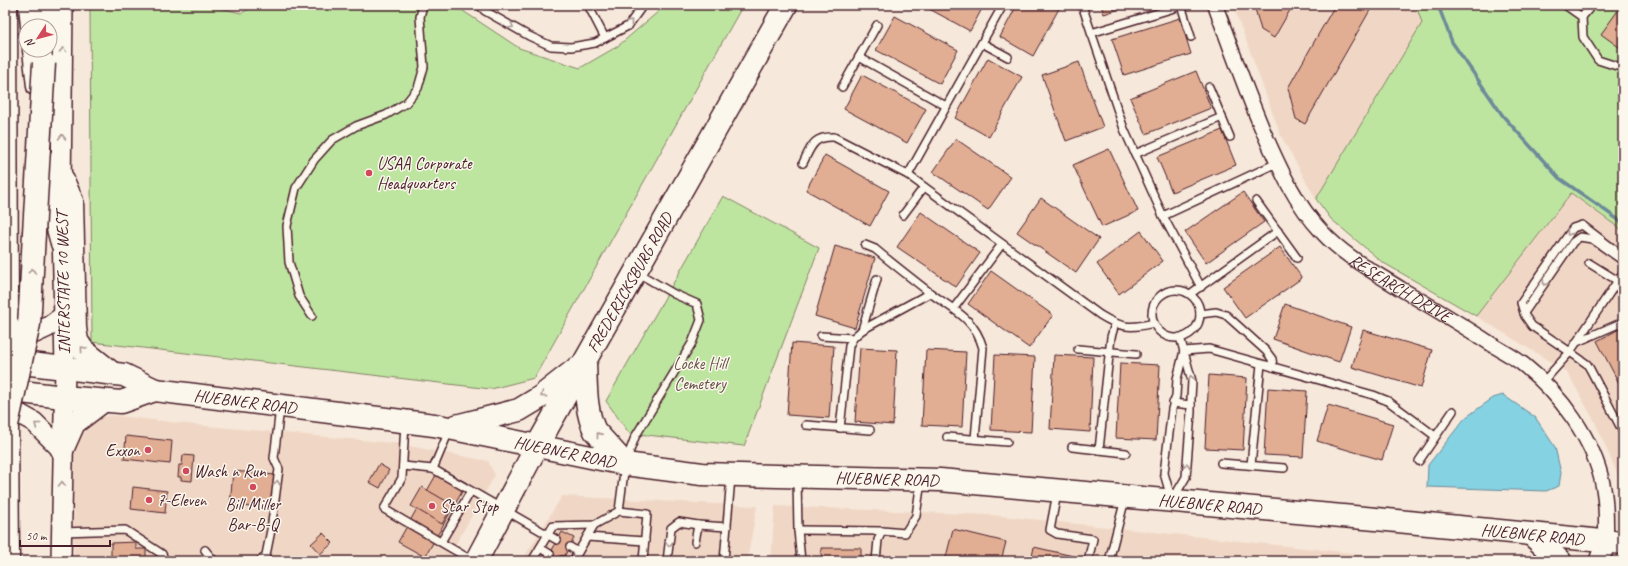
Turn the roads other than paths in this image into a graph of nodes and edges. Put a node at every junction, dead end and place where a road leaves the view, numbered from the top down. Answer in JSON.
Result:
{"nodes":[{"id":1,"x":6,"y":5,"type":"edge"},
{"id":2,"x":30,"y":5,"type":"edge"},
{"id":3,"x":46,"y":5,"type":"edge"},
{"id":4,"x":63,"y":5,"type":"edge"},
{"id":5,"x":423,"y":5,"type":"edge"},
{"id":6,"x":479,"y":5,"type":"edge"},
{"id":7,"x":588,"y":5,"type":"edge"},
{"id":8,"x":643,"y":5,"type":"edge"},
{"id":9,"x":1003,"y":5,"type":"edge"},
{"id":10,"x":1082,"y":5,"type":"edge"},
{"id":11,"x":1181,"y":5,"type":"edge"},
{"id":12,"x":1215,"y":5,"type":"edge"},
{"id":13,"x":1565,"y":5,"type":"edge"},
{"id":14,"x":1592,"y":5,"type":"edge"},
{"id":15,"x":778,"y":13,"type":"edge"},
{"id":16,"x":1582,"y":17,"type":"junction"},
{"id":17,"x":31,"y":18,"type":"edge"},
{"id":18,"x":45,"y":18,"type":"edge"},
{"id":19,"x":877,"y":25,"type":"dead end"},
{"id":20,"x":1091,"y":33,"type":"junction"},
{"id":21,"x":1191,"y":37,"type":"dead end"},
{"id":22,"x":605,"y":38,"type":"junction"},
{"id":23,"x":982,"y":43,"type":"junction"},
{"id":24,"x":859,"y":57,"type":"junction"},
{"id":25,"x":1008,"y":57,"type":"dead end"},
{"id":26,"x":41,"y":58,"type":"edge"},
{"id":27,"x":41,"y":58,"type":"edge"},
{"id":28,"x":1623,"y":68,"type":"edge"},
{"id":29,"x":842,"y":87,"type":"dead end"},
{"id":30,"x":1209,"y":87,"type":"dead end"},
{"id":31,"x":946,"y":106,"type":"junction"},
{"id":32,"x":1222,"y":117,"type":"junction"},
{"id":33,"x":1230,"y":137,"type":"dead end"},
{"id":34,"x":1135,"y":154,"type":"junction"},
{"id":35,"x":803,"y":163,"type":"dead end"},
{"id":36,"x":1277,"y":163,"type":"junction"},
{"id":37,"x":908,"y":175,"type":"junction"},
{"id":38,"x":61,"y":176,"type":"junction"},
{"id":39,"x":924,"y":187,"type":"junction"},
{"id":40,"x":1256,"y":201,"type":"dead end"},
{"id":41,"x":903,"y":215,"type":"dead end"},
{"id":42,"x":1163,"y":216,"type":"junction"},
{"id":43,"x":1278,"y":231,"type":"junction"},
{"id":44,"x":62,"y":243,"type":"junction"},
{"id":45,"x":1002,"y":244,"type":"junction"},
{"id":46,"x":865,"y":245,"type":"dead end"},
{"id":47,"x":1623,"y":256,"type":"edge"},
{"id":48,"x":1297,"y":258,"type":"dead end"},
{"id":49,"x":1623,"y":261,"type":"edge"},
{"id":50,"x":1589,"y":263,"type":"dead end"},
{"id":51,"x":636,"y":272,"type":"junction"},
{"id":52,"x":1623,"y":273,"type":"edge"},
{"id":53,"x":877,"y":279,"type":"dead end"},
{"id":54,"x":1618,"y":281,"type":"junction"},
{"id":55,"x":1200,"y":287,"type":"junction"},
{"id":56,"x":930,"y":293,"type":"junction"},
{"id":57,"x":1190,"y":294,"type":"junction"},
{"id":58,"x":954,"y":308,"type":"junction"},
{"id":59,"x":1524,"y":313,"type":"junction"},
{"id":60,"x":1200,"y":314,"type":"junction"},
{"id":61,"x":64,"y":315,"type":"junction"},
{"id":62,"x":312,"y":316,"type":"dead end"},
{"id":63,"x":1623,"y":322,"type":"edge"},
{"id":64,"x":1154,"y":323,"type":"junction"},
{"id":65,"x":1115,"y":324,"type":"junction"},
{"id":66,"x":6,"y":328,"type":"edge"},
{"id":67,"x":862,"y":330,"type":"junction"},
{"id":68,"x":821,"y":336,"type":"dead end"},
{"id":69,"x":1180,"y":337,"type":"junction"},
{"id":70,"x":853,"y":338,"type":"junction"},
{"id":71,"x":1576,"y":342,"type":"junction"},
{"id":72,"x":1078,"y":349,"type":"dead end"},
{"id":73,"x":1184,"y":351,"type":"junction"},
{"id":74,"x":1110,"y":352,"type":"junction"},
{"id":75,"x":1570,"y":352,"type":"junction"},
{"id":76,"x":1136,"y":354,"type":"dead end"},
{"id":77,"x":5,"y":360,"type":"edge"},
{"id":78,"x":585,"y":362,"type":"junction"},
{"id":79,"x":1261,"y":364,"type":"junction"},
{"id":80,"x":65,"y":367,"type":"junction"},
{"id":81,"x":1273,"y":367,"type":"junction"},
{"id":82,"x":113,"y":374,"type":"junction"},
{"id":83,"x":1543,"y":382,"type":"junction"},
{"id":84,"x":5,"y":390,"type":"edge"},
{"id":85,"x":155,"y":390,"type":"junction"},
{"id":86,"x":63,"y":397,"type":"junction"},
{"id":87,"x":103,"y":401,"type":"junction"},
{"id":88,"x":1173,"y":403,"type":"junction"},
{"id":89,"x":1191,"y":405,"type":"junction"},
{"id":90,"x":280,"y":406,"type":"junction"},
{"id":91,"x":1452,"y":411,"type":"dead end"},
{"id":92,"x":6,"y":419,"type":"edge"},
{"id":93,"x":405,"y":421,"type":"junction"},
{"id":94,"x":806,"y":425,"type":"dead end"},
{"id":95,"x":451,"y":428,"type":"junction"},
{"id":96,"x":840,"y":428,"type":"junction"},
{"id":97,"x":870,"y":430,"type":"dead end"},
{"id":98,"x":1623,"y":432,"type":"edge"},
{"id":99,"x":1435,"y":436,"type":"junction"},
{"id":100,"x":947,"y":437,"type":"dead end"},
{"id":101,"x":975,"y":439,"type":"junction"},
{"id":102,"x":1007,"y":442,"type":"dead end"},
{"id":103,"x":537,"y":446,"type":"junction"},
{"id":104,"x":1072,"y":447,"type":"dead end"},
{"id":105,"x":62,"y":450,"type":"junction"},
{"id":106,"x":1099,"y":450,"type":"junction"},
{"id":107,"x":1126,"y":453,"type":"dead end"},
{"id":108,"x":1419,"y":461,"type":"dead end"},
{"id":109,"x":1221,"y":462,"type":"dead end"},
{"id":110,"x":625,"y":464,"type":"junction"},
{"id":111,"x":1251,"y":465,"type":"junction"},
{"id":112,"x":403,"y":466,"type":"junction"},
{"id":113,"x":1284,"y":468,"type":"dead end"},
{"id":114,"x":433,"y":469,"type":"junction"},
{"id":115,"x":731,"y":475,"type":"junction"},
{"id":116,"x":797,"y":476,"type":"junction"},
{"id":117,"x":921,"y":480,"type":"junction"},
{"id":118,"x":1058,"y":490,"type":"junction"},
{"id":119,"x":472,"y":491,"type":"junction"},
{"id":120,"x":1125,"y":497,"type":"junction"},
{"id":121,"x":1172,"y":501,"type":"junction"},
{"id":122,"x":504,"y":510,"type":"junction"},
{"id":123,"x":619,"y":511,"type":"junction"},
{"id":124,"x":698,"y":524,"type":"junction"},
{"id":125,"x":594,"y":525,"type":"junction"},
{"id":126,"x":727,"y":527,"type":"junction"},
{"id":127,"x":798,"y":530,"type":"junction"},
{"id":128,"x":882,"y":531,"type":"junction"},
{"id":129,"x":61,"y":532,"type":"junction"},
{"id":130,"x":548,"y":535,"type":"junction"},
{"id":131,"x":1532,"y":535,"type":"junction"},
{"id":132,"x":587,"y":537,"type":"junction"},
{"id":133,"x":558,"y":540,"type":"dead end"},
{"id":134,"x":645,"y":541,"type":"junction"},
{"id":135,"x":441,"y":542,"type":"junction"},
{"id":136,"x":695,"y":542,"type":"dead end"},
{"id":137,"x":570,"y":547,"type":"dead end"},
{"id":138,"x":540,"y":548,"type":"junction"},
{"id":139,"x":205,"y":550,"type":"dead end"},
{"id":140,"x":578,"y":552,"type":"junction"},
{"id":141,"x":1610,"y":552,"type":"edge"},
{"id":142,"x":550,"y":554,"type":"dead end"},
{"id":143,"x":8,"y":561,"type":"edge"},
{"id":144,"x":61,"y":561,"type":"edge"},
{"id":145,"x":165,"y":561,"type":"edge"},
{"id":146,"x":214,"y":561,"type":"edge"},
{"id":147,"x":260,"y":561,"type":"edge"},
{"id":148,"x":473,"y":561,"type":"edge"},
{"id":149,"x":476,"y":561,"type":"edge"},
{"id":150,"x":532,"y":561,"type":"edge"},
{"id":151,"x":573,"y":561,"type":"edge"},
{"id":152,"x":643,"y":561,"type":"edge"},
{"id":153,"x":667,"y":561,"type":"edge"},
{"id":154,"x":724,"y":561,"type":"edge"},
{"id":155,"x":801,"y":561,"type":"edge"},
{"id":156,"x":876,"y":561,"type":"edge"},
{"id":157,"x":1088,"y":561,"type":"edge"},
{"id":158,"x":1109,"y":561,"type":"edge"},
{"id":159,"x":1560,"y":561,"type":"edge"}],
"edges":[{"from":1,"to":66,"type":"main road"},
{"from":2,"to":17,"type":"main road"},
{"from":3,"to":18,"type":"main road"},
{"from":38,"to":4,"type":"main road","name":"INTERSTATE 10 WEST","one_way":true},
{"from":5,"to":62,"type":"lane"},
{"from":6,"to":22,"type":"lane","one_way":true},
{"from":7,"to":22,"type":"lane"},
{"from":22,"to":8,"type":"lane","one_way":true},
{"from":9,"to":23,"type":"lane"},
{"from":10,"to":20,"type":"lane"},
{"from":11,"to":20,"type":"lane"},
{"from":11,"to":21,"type":"lane"},
{"from":12,"to":36,"type":"street","name":"RESEARCH DRIVE"},
{"from":13,"to":16,"type":"lane"},
{"from":14,"to":16,"type":"lane"},
{"from":15,"to":51,"type":"main road","name":"FREDERICKSBURG ROAD"},
{"from":16,"to":28,"type":"lane"},
{"from":19,"to":24,"type":"lane"},
{"from":20,"to":34,"type":"lane"},
{"from":23,"to":25,"type":"lane"},
{"from":23,"to":31,"type":"lane"},
{"from":24,"to":29,"type":"lane"},
{"from":24,"to":31,"type":"lane"},
{"from":92,"to":26,"type":"main road","one_way":true,"bridge":true},
{"from":27,"to":44,"type":"main road"},
{"from":30,"to":32,"type":"lane"},
{"from":31,"to":37,"type":"lane"},
{"from":32,"to":33,"type":"lane"},
{"from":32,"to":34,"type":"lane"},
{"from":34,"to":42,"type":"lane"},
{"from":35,"to":37,"type":"lane"},
{"from":36,"to":42,"type":"lane"},
{"from":36,"to":83,"type":"street","name":"RESEARCH DRIVE"},
{"from":37,"to":39,"type":"lane"},
{"from":38,"to":44,"type":"main road","name":"INTERSTATE 10 WEST"},
{"from":82,"to":38,"type":"main road","one_way":true},
{"from":39,"to":41,"type":"lane"},
{"from":39,"to":45,"type":"lane"},
{"from":40,"to":43,"type":"lane"},
{"from":42,"to":55,"type":"lane"},
{"from":43,"to":48,"type":"lane"},
{"from":43,"to":55,"type":"lane"},
{"from":44,"to":61,"type":"main road","name":"INTERSTATE 10 WEST"},
{"from":45,"to":58,"type":"lane"},
{"from":45,"to":65,"type":"lane"},
{"from":46,"to":56,"type":"lane"},
{"from":47,"to":59,"type":"lane","one_way":true},
{"from":49,"to":59,"type":"lane","one_way":true},
{"from":50,"to":54,"type":"lane"},
{"from":51,"to":78,"type":"main road","name":"FREDERICKSBURG ROAD"},
{"from":51,"to":110,"type":"lane"},
{"from":52,"to":54,"type":"lane"},
{"from":53,"to":67,"type":"lane"},
{"from":54,"to":71,"type":"lane"},
{"from":55,"to":57,"type":"lane"},
{"from":56,"to":58,"type":"lane"},
{"from":56,"to":67,"type":"lane"},
{"from":57,"to":60,"type":"lane"},
{"from":57,"to":64,"type":"lane"},
{"from":58,"to":101,"type":"lane"},
{"from":59,"to":75,"type":"lane"},
{"from":60,"to":69,"type":"lane"},
{"from":60,"to":81,"type":"lane"},
{"from":61,"to":66,"type":"main road"},
{"from":61,"to":80,"type":"main road","name":"INTERSTATE 10 WEST"},
{"from":63,"to":71,"type":"lane"},
{"from":64,"to":65,"type":"lane"},
{"from":64,"to":69,"type":"lane"},
{"from":65,"to":74,"type":"lane"},
{"from":66,"to":92,"type":"main road","bridge":true},
{"from":67,"to":70,"type":"lane"},
{"from":68,"to":70,"type":"lane"},
{"from":69,"to":73,"type":"lane"},
{"from":70,"to":96,"type":"lane"},
{"from":71,"to":75,"type":"lane"},
{"from":72,"to":74,"type":"lane"},
{"from":73,"to":79,"type":"lane"},
{"from":73,"to":88,"type":"lane"},
{"from":89,"to":73,"type":"lane","one_way":true},
{"from":74,"to":76,"type":"lane"},
{"from":74,"to":106,"type":"lane"},
{"from":75,"to":83,"type":"lane"},
{"from":75,"to":98,"type":"lane"},
{"from":77,"to":80,"type":"main road","name":"HUEBNER ROAD"},
{"from":78,"to":95,"type":"main road","one_way":true},
{"from":78,"to":103,"type":"main road","name":"FREDERICKSBURG ROAD"},
{"from":110,"to":78,"type":"main road","one_way":true},
{"from":79,"to":81,"type":"lane"},
{"from":79,"to":111,"type":"lane"},
{"from":80,"to":82,"type":"main road","name":"HUEBNER ROAD"},
{"from":80,"to":86,"type":"main road","name":"INTERSTATE 10 WEST"},
{"from":81,"to":99,"type":"lane"},
{"from":82,"to":85,"type":"main road","name":"HUEBNER ROAD"},
{"from":83,"to":141,"type":"street","name":"RESEARCH DRIVE"},
{"from":84,"to":86,"type":"main road","name":"HUEBNER ROAD"},
{"from":85,"to":87,"type":"main road","name":"HUEBNER ROAD"},
{"from":85,"to":90,"type":"main road","name":"HUEBNER ROAD"},
{"from":86,"to":87,"type":"main road","name":"HUEBNER ROAD"},
{"from":86,"to":105,"type":"main road","name":"INTERSTATE 10 WEST"},
{"from":87,"to":105,"type":"main road"},
{"from":88,"to":89,"type":"lane"},
{"from":88,"to":121,"type":"lane"},
{"from":121,"to":89,"type":"lane","one_way":true},
{"from":90,"to":93,"type":"main road","name":"HUEBNER ROAD"},
{"from":147,"to":90,"type":"lane","one_way":true},
{"from":91,"to":99,"type":"lane"},
{"from":105,"to":92,"type":"main road","one_way":true},
{"from":92,"to":143,"type":"main road"},
{"from":93,"to":95,"type":"main road","name":"HUEBNER ROAD"},
{"from":93,"to":112,"type":"lane"},
{"from":94,"to":96,"type":"lane"},
{"from":95,"to":103,"type":"main road","name":"HUEBNER ROAD"},
{"from":95,"to":114,"type":"lane"},
{"from":96,"to":97,"type":"lane"},
{"from":99,"to":108,"type":"lane"},
{"from":100,"to":101,"type":"lane"},
{"from":101,"to":102,"type":"lane"},
{"from":103,"to":110,"type":"main road","name":"HUEBNER ROAD"},
{"from":103,"to":122,"type":"main road","name":"FREDERICKSBURG ROAD"},
{"from":104,"to":106,"type":"lane"},
{"from":129,"to":105,"type":"main road","name":"INTERSTATE 10 WEST","one_way":true},
{"from":106,"to":107,"type":"lane"},
{"from":109,"to":111,"type":"lane"},
{"from":110,"to":115,"type":"main road","name":"HUEBNER ROAD"},
{"from":110,"to":123,"type":"lane"},
{"from":111,"to":113,"type":"lane"},
{"from":112,"to":114,"type":"lane"},
{"from":112,"to":135,"type":"lane"},
{"from":114,"to":119,"type":"lane"},
{"from":115,"to":116,"type":"main road","name":"HUEBNER ROAD"},
{"from":115,"to":126,"type":"lane"},
{"from":116,"to":117,"type":"main road","name":"HUEBNER ROAD"},
{"from":116,"to":127,"type":"lane"},
{"from":117,"to":118,"type":"main road","name":"HUEBNER ROAD"},
{"from":117,"to":128,"type":"lane"},
{"from":118,"to":120,"type":"main road","name":"HUEBNER ROAD"},
{"from":118,"to":157,"type":"lane"},
{"from":119,"to":122,"type":"lane"},
{"from":119,"to":135,"type":"lane"},
{"from":120,"to":121,"type":"main road","name":"HUEBNER ROAD"},
{"from":120,"to":158,"type":"lane"},
{"from":121,"to":131,"type":"main road","name":"HUEBNER ROAD"},
{"from":122,"to":130,"type":"lane"},
{"from":122,"to":149,"type":"main road","name":"FREDERICKSBURG ROAD"},
{"from":123,"to":125,"type":"lane"},
{"from":123,"to":134,"type":"lane"},
{"from":124,"to":126,"type":"lane"},
{"from":124,"to":136,"type":"lane"},
{"from":124,"to":153,"type":"lane","one_way":true},
{"from":125,"to":130,"type":"lane"},
{"from":125,"to":132,"type":"lane"},
{"from":126,"to":154,"type":"lane"},
{"from":127,"to":128,"type":"lane"},
{"from":127,"to":155,"type":"lane"},
{"from":128,"to":156,"type":"lane"},
{"from":129,"to":144,"type":"main road","name":"INTERSTATE 10 WEST"},
{"from":129,"to":145,"type":"lane"},
{"from":130,"to":133,"type":"lane"},
{"from":130,"to":138,"type":"lane"},
{"from":131,"to":141,"type":"main road","name":"HUEBNER ROAD"},
{"from":131,"to":159,"type":"main road"},
{"from":132,"to":134,"type":"lane"},
{"from":132,"to":140,"type":"lane"},
{"from":134,"to":152,"type":"lane"},
{"from":135,"to":148,"type":"lane"},
{"from":137,"to":140,"type":"lane"},
{"from":138,"to":142,"type":"lane"},
{"from":138,"to":150,"type":"lane"},
{"from":139,"to":146,"type":"lane"},
{"from":140,"to":151,"type":"lane"}]}
